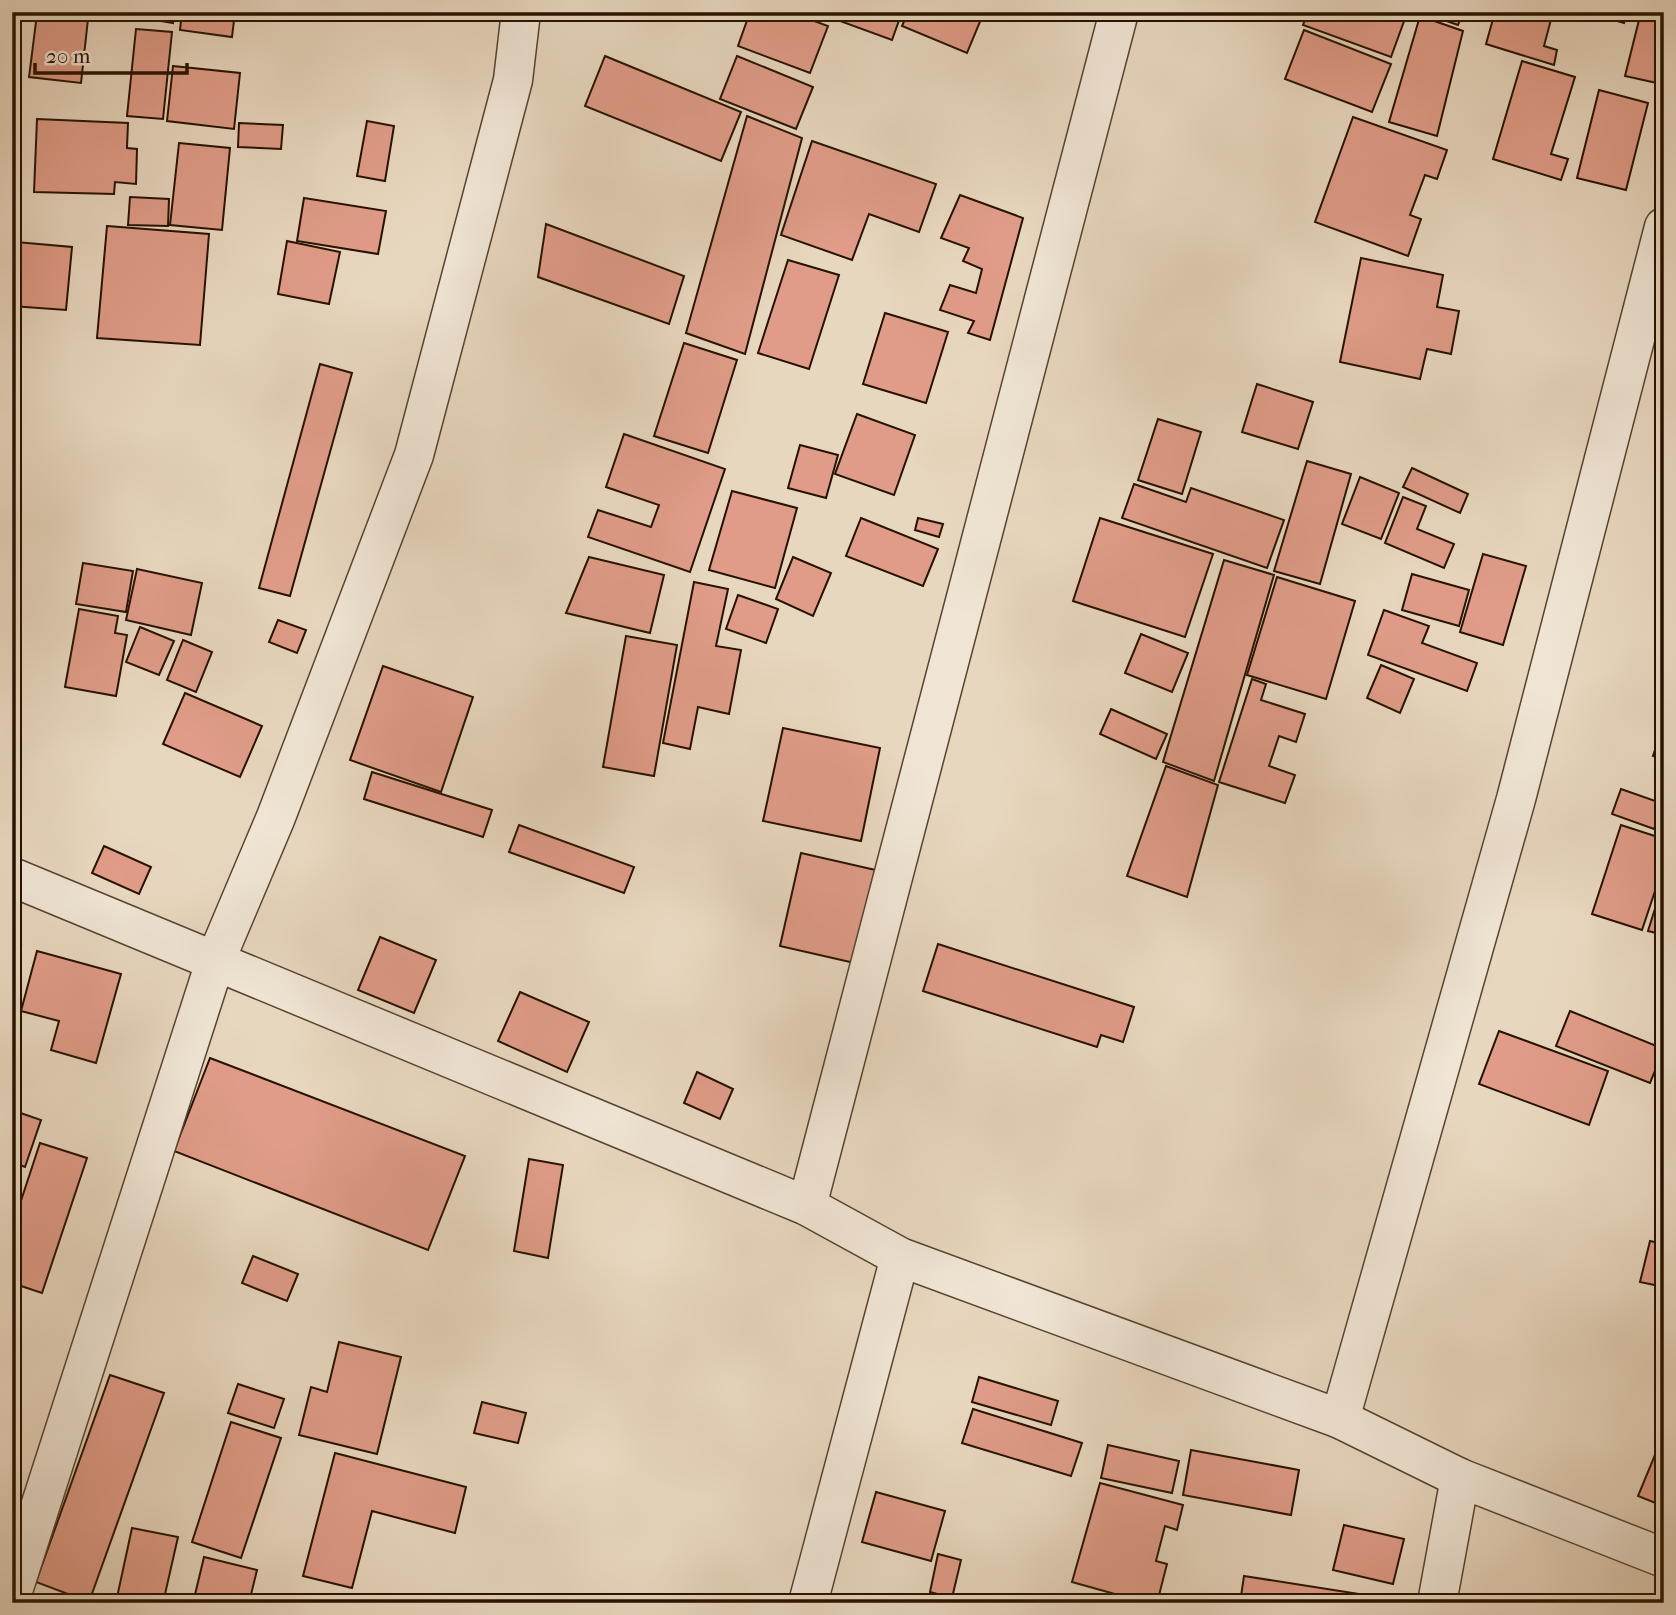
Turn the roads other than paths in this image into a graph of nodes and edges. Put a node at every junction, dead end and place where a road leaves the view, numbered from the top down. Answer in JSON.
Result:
{"nodes":[{"id":1,"x":522,"y":12,"type":"edge"},
{"id":2,"x":1119,"y":12,"type":"edge"},
{"id":3,"x":1664,"y":227,"type":"edge"},
{"id":4,"x":12,"y":877,"type":"edge"},
{"id":5,"x":216,"y":959,"type":"junction"},
{"id":6,"x":807,"y":1206,"type":"junction"},
{"id":7,"x":900,"y":1257,"type":"junction"},
{"id":8,"x":1340,"y":1419,"type":"junction"},
{"id":9,"x":1460,"y":1478,"type":"junction"},
{"id":10,"x":1664,"y":1558,"type":"edge"},
{"id":11,"x":12,"y":1594,"type":"edge"},
{"id":12,"x":808,"y":1603,"type":"edge"},
{"id":13,"x":1437,"y":1603,"type":"edge"}],
"edges":[{"from":1,"to":5,"type":"street"},
{"from":2,"to":6,"type":"street"},
{"from":3,"to":8,"type":"street"},
{"from":4,"to":5,"type":"street"},
{"from":5,"to":6,"type":"street"},
{"from":5,"to":11,"type":"street"},
{"from":6,"to":7,"type":"street"},
{"from":7,"to":8,"type":"street"},
{"from":7,"to":12,"type":"street"},
{"from":8,"to":9,"type":"street"},
{"from":9,"to":10,"type":"street"},
{"from":9,"to":13,"type":"street"}]}
